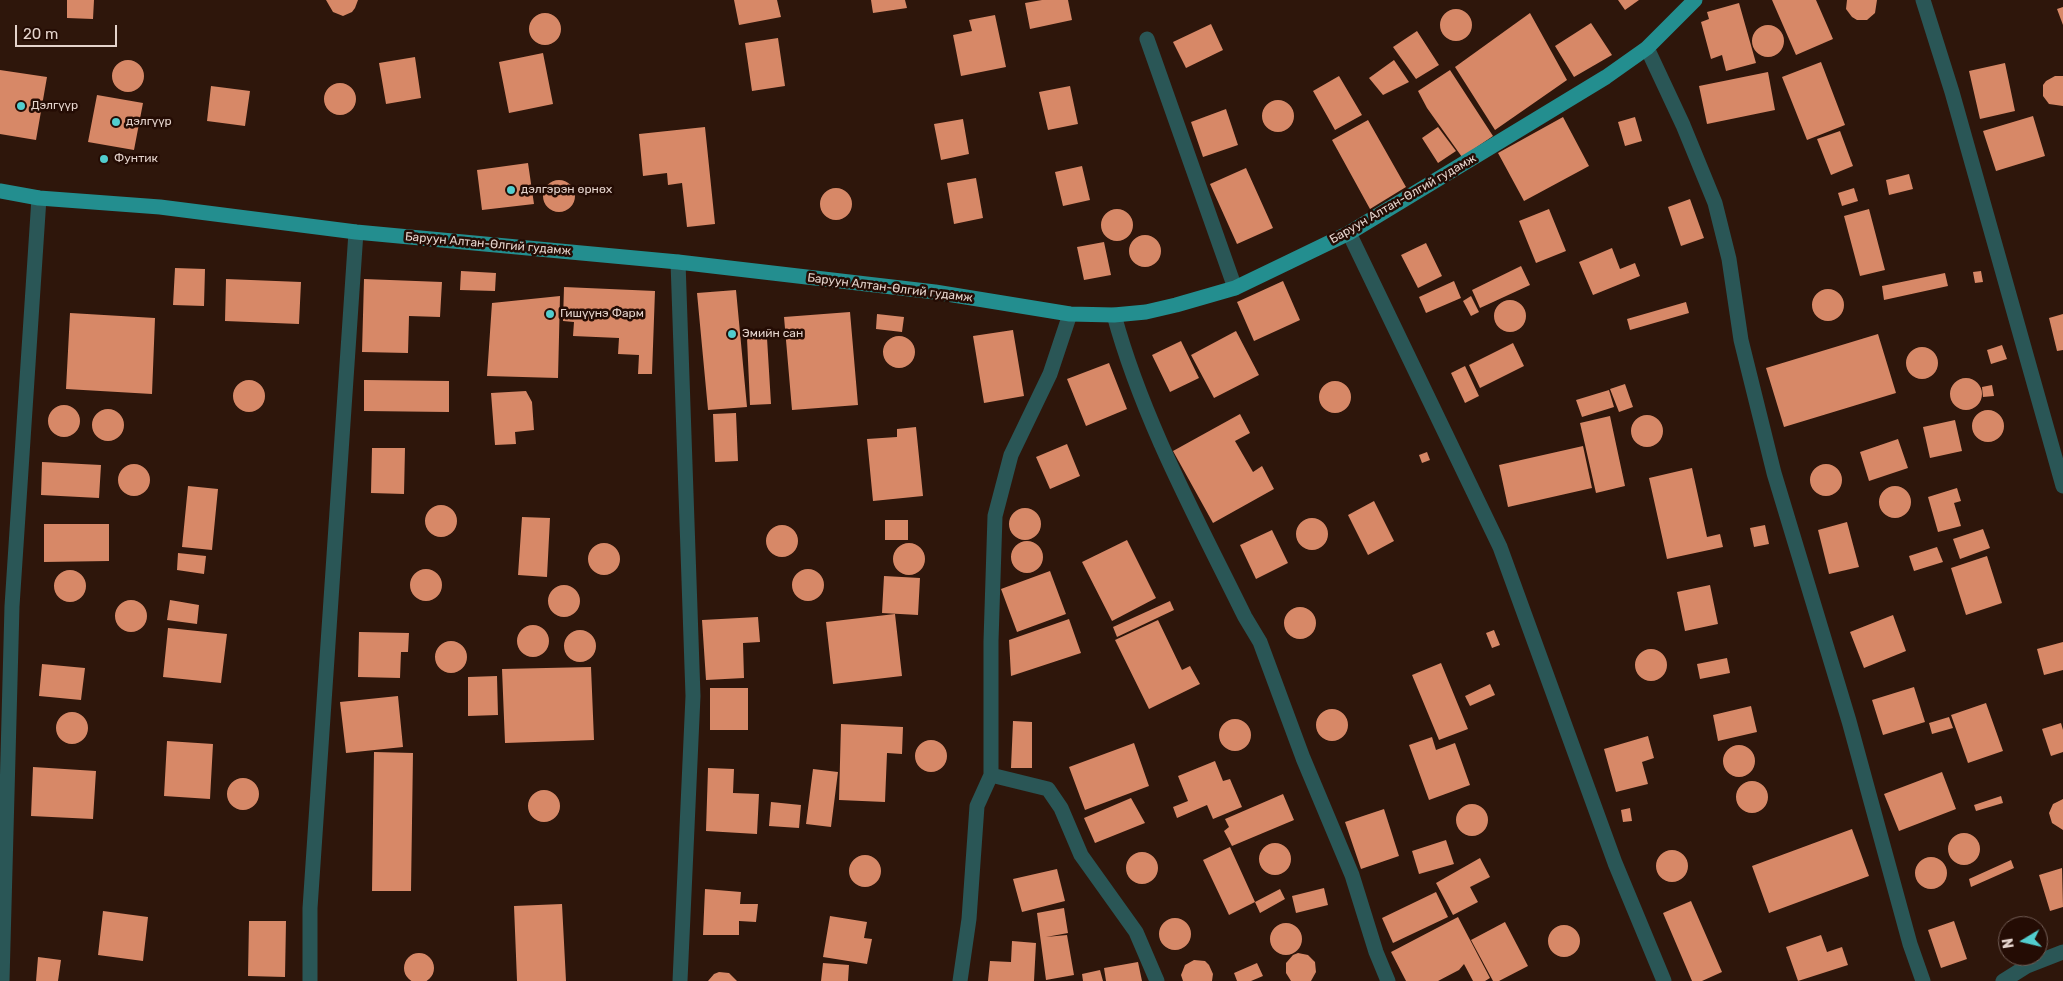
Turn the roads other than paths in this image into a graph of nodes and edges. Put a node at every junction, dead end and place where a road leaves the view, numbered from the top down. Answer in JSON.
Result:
{"nodes":[{"id":1,"x":1696,"y":0,"type":"edge"},
{"id":2,"x":1923,"y":0,"type":"edge"},
{"id":3,"x":1147,"y":39,"type":"dead end"},
{"id":4,"x":1647,"y":48,"type":"junction"},
{"id":5,"x":0,"y":191,"type":"edge"},
{"id":6,"x":40,"y":198,"type":"junction"},
{"id":7,"x":356,"y":232,"type":"junction"},
{"id":8,"x":1349,"y":233,"type":"junction"},
{"id":9,"x":678,"y":262,"type":"junction"},
{"id":10,"x":1235,"y":288,"type":"junction"},
{"id":11,"x":1070,"y":314,"type":"junction"},
{"id":12,"x":1114,"y":315,"type":"junction"},
{"id":13,"x":2063,"y":486,"type":"edge"},
{"id":14,"x":991,"y":775,"type":"junction"},
{"id":15,"x":2063,"y":952,"type":"edge"},
{"id":16,"x":2,"y":981,"type":"edge"},
{"id":17,"x":310,"y":981,"type":"edge"},
{"id":18,"x":680,"y":981,"type":"edge"},
{"id":19,"x":960,"y":981,"type":"edge"},
{"id":20,"x":1157,"y":981,"type":"edge"},
{"id":21,"x":1388,"y":981,"type":"edge"},
{"id":22,"x":1664,"y":981,"type":"edge"},
{"id":23,"x":1923,"y":981,"type":"edge"},
{"id":24,"x":2003,"y":981,"type":"edge"}],
"edges":[{"from":1,"to":4,"type":"main road","name":"Баруун Алтан-Өлгий гудамж"},
{"from":2,"to":13,"type":"street"},
{"from":3,"to":10,"type":"street"},
{"from":4,"to":8,"type":"main road","name":"Баруун Алтан-Өлгий гудамж"},
{"from":4,"to":23,"type":"street"},
{"from":5,"to":6,"type":"main road","name":"Баруун Алтан-Өлгий гудамж"},
{"from":6,"to":7,"type":"main road","name":"Баруун Алтан-Өлгий гудамж"},
{"from":6,"to":16,"type":"street"},
{"from":7,"to":9,"type":"main road","name":"Баруун Алтан-Өлгий гудамж"},
{"from":7,"to":17,"type":"street"},
{"from":8,"to":10,"type":"main road","name":"Баруун Алтан-Өлгий гудамж"},
{"from":8,"to":22,"type":"street"},
{"from":9,"to":11,"type":"main road","name":"Баруун Алтан-Өлгий гудамж"},
{"from":9,"to":18,"type":"street"},
{"from":10,"to":12,"type":"main road","name":"Баруун Алтан-Өлгий гудамж"},
{"from":11,"to":12,"type":"main road","name":"Баруун Алтан-Өлгий гудамж"},
{"from":11,"to":14,"type":"street"},
{"from":12,"to":21,"type":"street"},
{"from":14,"to":19,"type":"street"},
{"from":14,"to":20,"type":"street"},
{"from":15,"to":24,"type":"street"}]}
